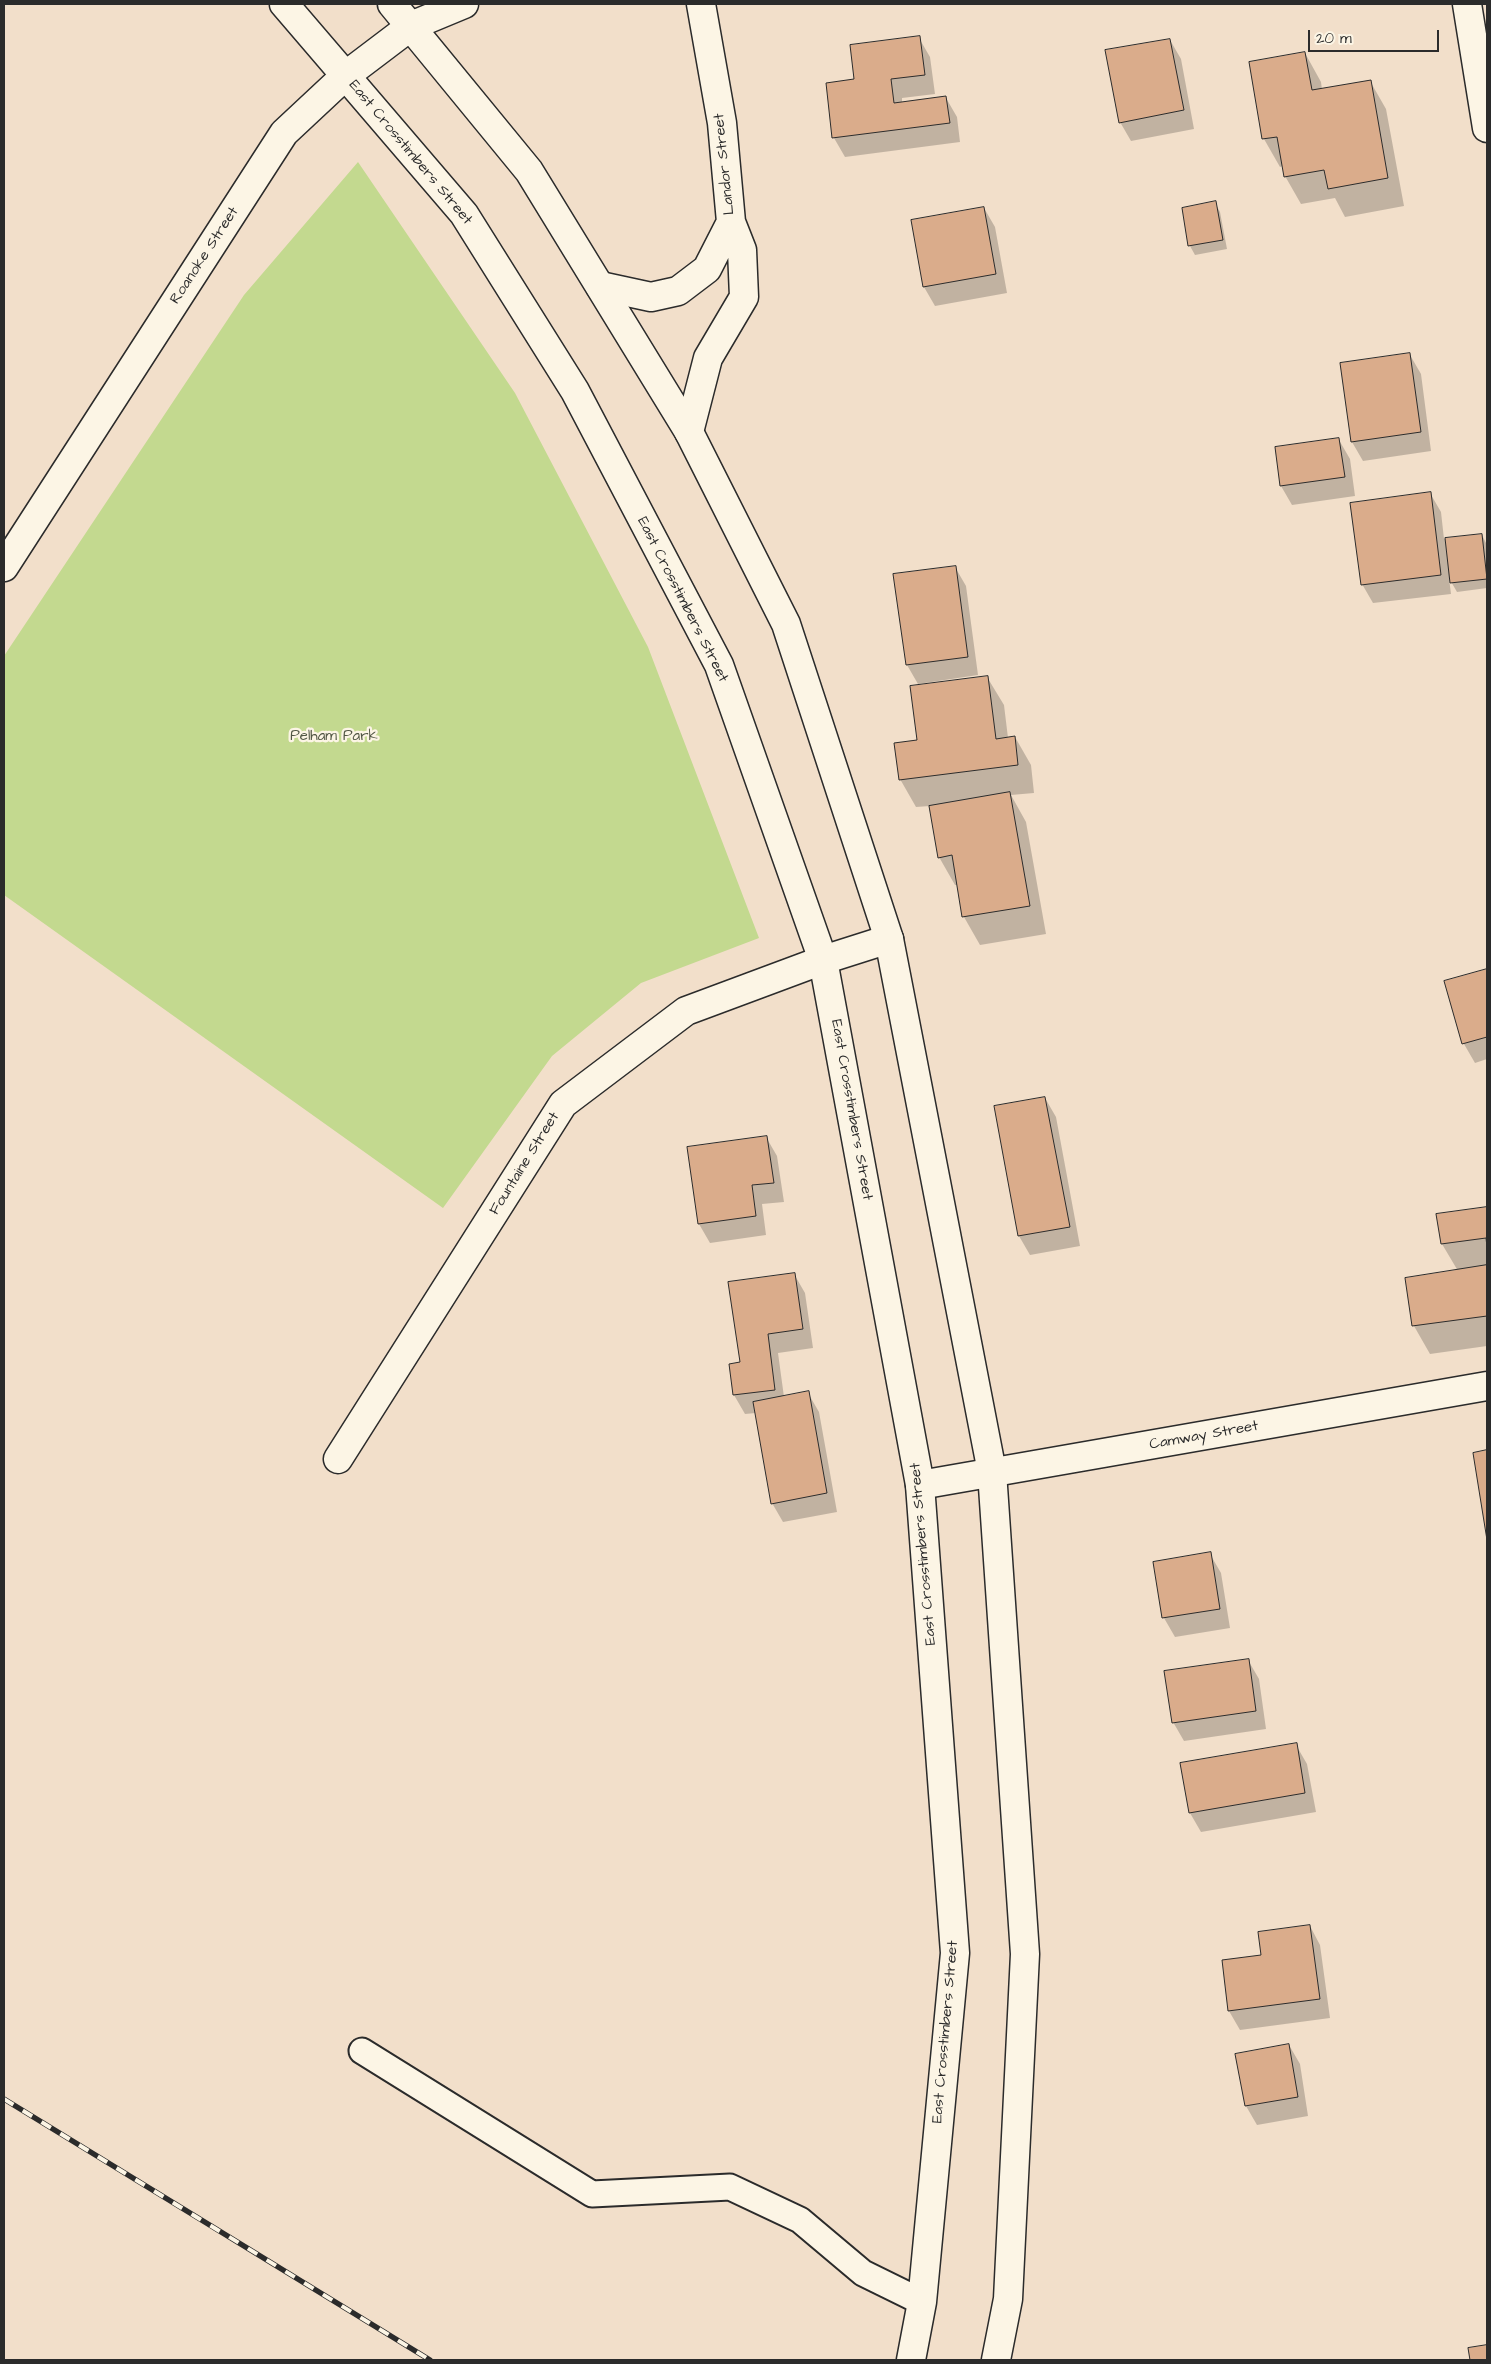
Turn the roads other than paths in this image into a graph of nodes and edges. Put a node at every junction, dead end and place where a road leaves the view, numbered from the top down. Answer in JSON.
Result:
{"nodes":[{"id":1,"x":284,"y":4,"type":"edge"},
{"id":2,"x":392,"y":4,"type":"edge"},
{"id":3,"x":464,"y":4,"type":"edge"},
{"id":4,"x":701,"y":4,"type":"edge"},
{"id":5,"x":1467,"y":4,"type":"edge"},
{"id":6,"x":411,"y":26,"type":"junction"},
{"id":7,"x":345,"y":76,"type":"junction"},
{"id":8,"x":1487,"y":128,"type":"edge"},
{"id":9,"x":731,"y":222,"type":"junction"},
{"id":10,"x":600,"y":286,"type":"junction"},
{"id":11,"x":689,"y":432,"type":"junction"},
{"id":12,"x":4,"y":568,"type":"edge"},
{"id":13,"x":890,"y":940,"type":"junction"},
{"id":14,"x":823,"y":960,"type":"junction"},
{"id":15,"x":1487,"y":1386,"type":"edge"},
{"id":16,"x":338,"y":1459,"type":"dead end"},
{"id":17,"x":992,"y":1472,"type":"junction"},
{"id":18,"x":920,"y":1485,"type":"junction"},
{"id":19,"x":362,"y":2051,"type":"dead end"},
{"id":20,"x":922,"y":2302,"type":"junction"},
{"id":21,"x":910,"y":2360,"type":"edge"},
{"id":22,"x":996,"y":2360,"type":"edge"}],
"edges":[{"from":1,"to":7,"type":"main road","name":"East Crosstimbers Street"},
{"from":2,"to":6,"type":"main road"},
{"from":3,"to":6,"type":"main road","name":"Roanoke Street"},
{"from":4,"to":9,"type":"main road","name":"Landor Street"},
{"from":5,"to":8,"type":"main road"},
{"from":6,"to":7,"type":"main road","name":"Roanoke Street"},
{"from":6,"to":10,"type":"main road"},
{"from":7,"to":12,"type":"main road","name":"Roanoke Street"},
{"from":7,"to":14,"type":"main road","name":"East Crosstimbers Street"},
{"from":9,"to":10,"type":"main road"},
{"from":9,"to":11,"type":"main road","name":"Landor Street"},
{"from":10,"to":11,"type":"main road"},
{"from":11,"to":13,"type":"main road"},
{"from":13,"to":14,"type":"main road","name":"Fountaine Street"},
{"from":13,"to":17,"type":"main road"},
{"from":14,"to":16,"type":"main road","name":"Fountaine Street"},
{"from":14,"to":18,"type":"main road","name":"East Crosstimbers Street"},
{"from":15,"to":17,"type":"main road","name":"Camway Street"},
{"from":17,"to":18,"type":"main road","name":"Camway Street"},
{"from":17,"to":22,"type":"main road"},
{"from":18,"to":20,"type":"main road","name":"East Crosstimbers Street"},
{"from":19,"to":20,"type":"lane"},
{"from":20,"to":21,"type":"main road","name":"East Crosstimbers Street"}]}
